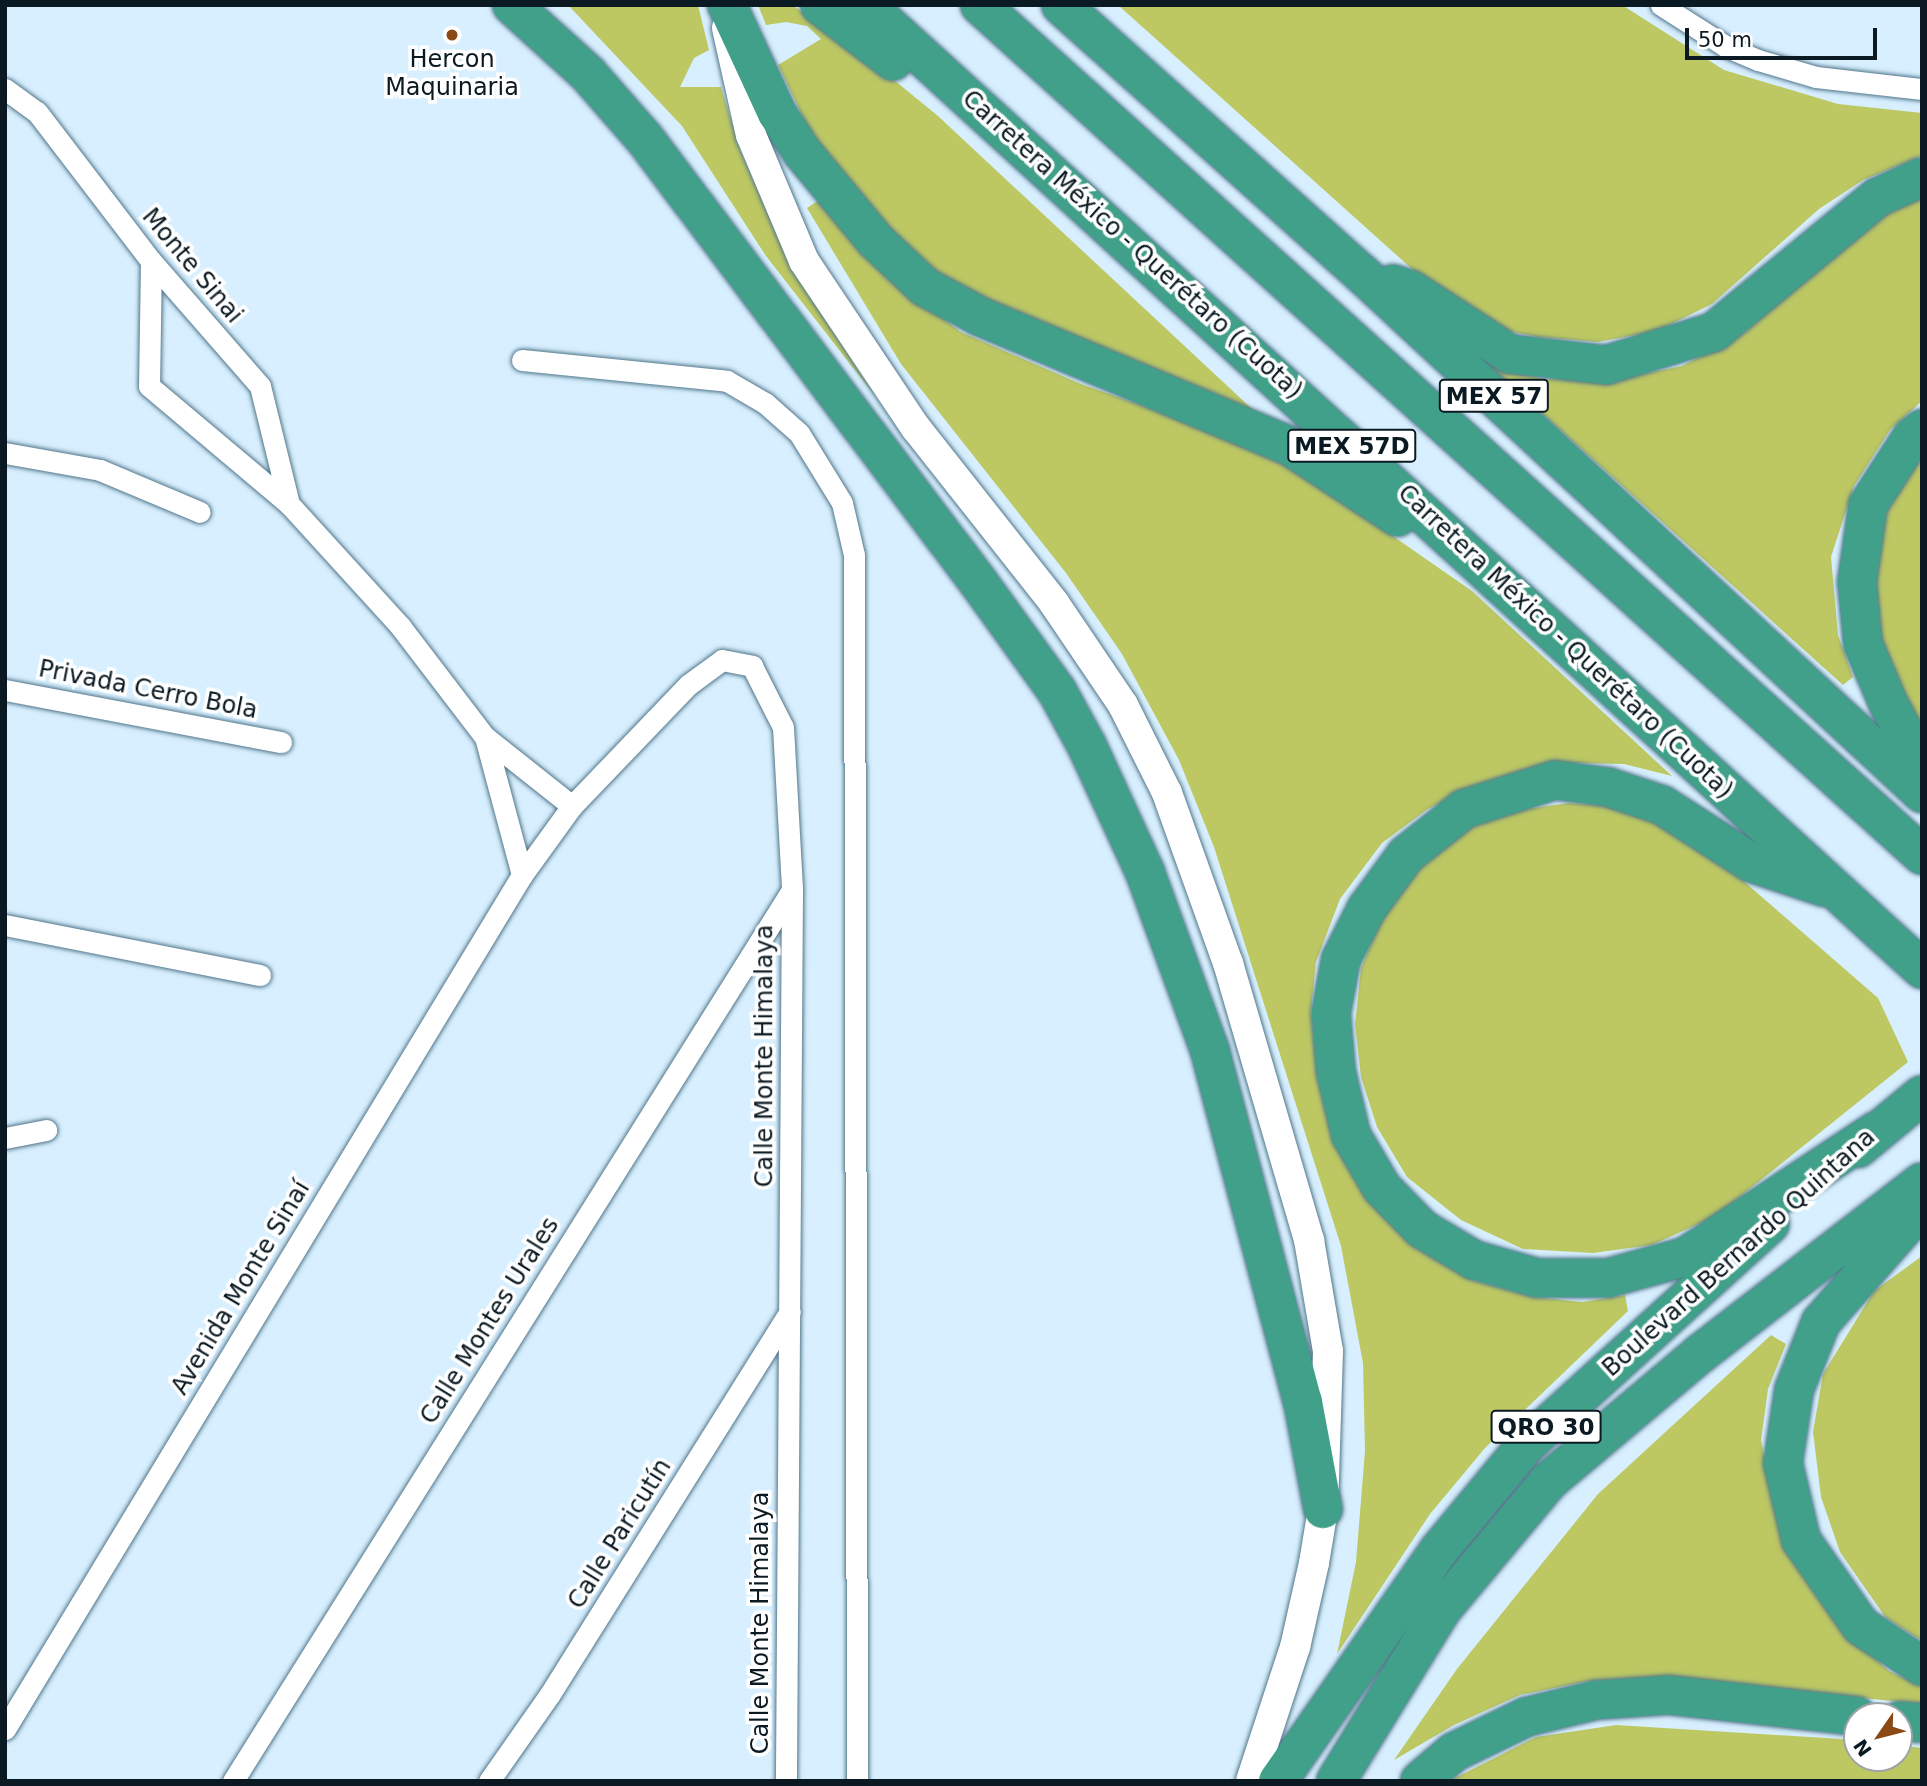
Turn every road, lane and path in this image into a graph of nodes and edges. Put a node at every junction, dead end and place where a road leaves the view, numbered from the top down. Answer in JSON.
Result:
{"nodes":[{"id":1,"x":512,"y":5,"type":"edge"},
{"id":2,"x":725,"y":5,"type":"edge"},
{"id":3,"x":820,"y":5,"type":"edge"},
{"id":4,"x":866,"y":5,"type":"edge"},
{"id":5,"x":981,"y":5,"type":"edge"},
{"id":6,"x":1060,"y":5,"type":"edge"},
{"id":7,"x":1095,"y":5,"type":"edge"},
{"id":8,"x":1661,"y":5,"type":"edge"},
{"id":9,"x":746,"y":69,"type":"junction"},
{"id":10,"x":1150,"y":83,"type":"junction"},
{"id":11,"x":5,"y":89,"type":"edge"},
{"id":12,"x":1922,"y":89,"type":"edge"},
{"id":13,"x":1922,"y":177,"type":"edge"},
{"id":14,"x":150,"y":261,"type":"junction"},
{"id":15,"x":1361,"y":273,"type":"junction"},
{"id":16,"x":522,"y":360,"type":"dead end"},
{"id":17,"x":1276,"y":375,"type":"junction"},
{"id":18,"x":1922,"y":429,"type":"edge"},
{"id":19,"x":5,"y":453,"type":"edge"},
{"id":20,"x":289,"y":504,"type":"junction"},
{"id":21,"x":200,"y":512,"type":"dead end"},
{"id":22,"x":1659,"y":618,"type":"junction"},
{"id":23,"x":5,"y":690,"type":"edge"},
{"id":24,"x":1626,"y":700,"type":"junction"},
{"id":25,"x":485,"y":737,"type":"junction"},
{"id":26,"x":281,"y":742,"type":"dead end"},
{"id":27,"x":1922,"y":766,"type":"edge"},
{"id":28,"x":1922,"y":793,"type":"edge"},
{"id":29,"x":572,"y":806,"type":"junction"},
{"id":30,"x":1922,"y":855,"type":"edge"},
{"id":31,"x":522,"y":875,"type":"junction"},
{"id":32,"x":792,"y":890,"type":"junction"},
{"id":33,"x":1835,"y":891,"type":"junction"},
{"id":34,"x":5,"y":925,"type":"edge"},
{"id":35,"x":1922,"y":969,"type":"edge"},
{"id":36,"x":260,"y":975,"type":"dead end"},
{"id":37,"x":1922,"y":1095,"type":"edge"},
{"id":38,"x":46,"y":1130,"type":"dead end"},
{"id":39,"x":1876,"y":1131,"type":"junction"},
{"id":40,"x":5,"y":1138,"type":"edge"},
{"id":41,"x":1922,"y":1182,"type":"edge"},
{"id":42,"x":1922,"y":1207,"type":"edge"},
{"id":43,"x":790,"y":1312,"type":"junction"},
{"id":44,"x":1323,"y":1509,"type":"junction"},
{"id":45,"x":1922,"y":1666,"type":"edge"},
{"id":46,"x":1843,"y":1714,"type":"edge"},
{"id":47,"x":5,"y":1729,"type":"edge"},
{"id":48,"x":784,"y":1778,"type":"edge"},
{"id":49,"x":233,"y":1781,"type":"edge"},
{"id":50,"x":489,"y":1781,"type":"edge"},
{"id":51,"x":857,"y":1781,"type":"edge"},
{"id":52,"x":1251,"y":1781,"type":"edge"},
{"id":53,"x":1278,"y":1781,"type":"edge"},
{"id":54,"x":1336,"y":1781,"type":"edge"},
{"id":55,"x":1420,"y":1781,"type":"edge"}],
"edges":[{"from":1,"to":44,"type":"highway"},
{"from":2,"to":9,"type":"highway"},
{"from":3,"to":17,"type":"highway"},
{"from":4,"to":17,"type":"highway","name":"Carretera México - Querétaro (Cuota)","number":"MEX 57D"},
{"from":5,"to":22,"type":"highway","number":"MEX 57D"},
{"from":6,"to":10,"type":"highway","number":"MEX 57"},
{"from":7,"to":10,"type":"highway"},
{"from":8,"to":12,"type":"street"},
{"from":9,"to":24,"type":"highway"},
{"from":9,"to":44,"type":"street"},
{"from":10,"to":15,"type":"highway","number":"MEX 57"},
{"from":11,"to":14,"type":"street","name":"Monte Sinai"},
{"from":13,"to":15,"type":"highway"},
{"from":14,"to":20,"type":"street","name":"Monte Sinai"},
{"from":14,"to":20,"type":"street","name":"Monte Sinai"},
{"from":15,"to":22,"type":"highway"},
{"from":15,"to":28,"type":"highway","number":"MEX 57"},
{"from":16,"to":51,"type":"street"},
{"from":17,"to":24,"type":"highway","name":"Carretera México - Querétaro (Cuota)","number":"MEX 57D"},
{"from":18,"to":27,"type":"highway"},
{"from":19,"to":21,"type":"street"},
{"from":20,"to":25,"type":"street","name":"Monte Sinai"},
{"from":22,"to":30,"type":"highway","number":"MEX 57D"},
{"from":23,"to":26,"type":"street","name":"Privada Cerro Bola"},
{"from":24,"to":33,"type":"highway","name":"Carretera México - Querétaro (Cuota)","number":"MEX 57D"},
{"from":25,"to":29,"type":"street","name":"Monte Sinai"},
{"from":25,"to":31,"type":"street","name":"Monte Sinai"},
{"from":29,"to":31,"type":"street","name":"Calle Monte Himalaya"},
{"from":29,"to":32,"type":"street","name":"Calle Monte Himalaya"},
{"from":31,"to":47,"type":"street","name":"Avenida Monte Sinaí"},
{"from":32,"to":43,"type":"street","name":"Calle Monte Himalaya"},
{"from":32,"to":49,"type":"street","name":"Calle Montes Urales"},
{"from":33,"to":35,"type":"highway","name":"Carretera México - Querétaro (Cuota)","number":"MEX 57D"},
{"from":33,"to":39,"type":"highway"},
{"from":34,"to":36,"type":"street"},
{"from":37,"to":39,"type":"highway","name":"Boulevard Bernardo Quintana","number":"QRO 30"},
{"from":38,"to":40,"type":"street"},
{"from":39,"to":53,"type":"highway","name":"Boulevard Bernardo Quintana","number":"QRO 30"},
{"from":41,"to":54,"type":"highway","name":"Boulevard Bernardo Quintana","number":"QRO 30"},
{"from":42,"to":45,"type":"highway"},
{"from":43,"to":48,"type":"street","name":"Calle Monte Himalaya"},
{"from":43,"to":50,"type":"street","name":"Calle Paricutín"},
{"from":44,"to":52,"type":"street"},
{"from":46,"to":55,"type":"highway"}]}
